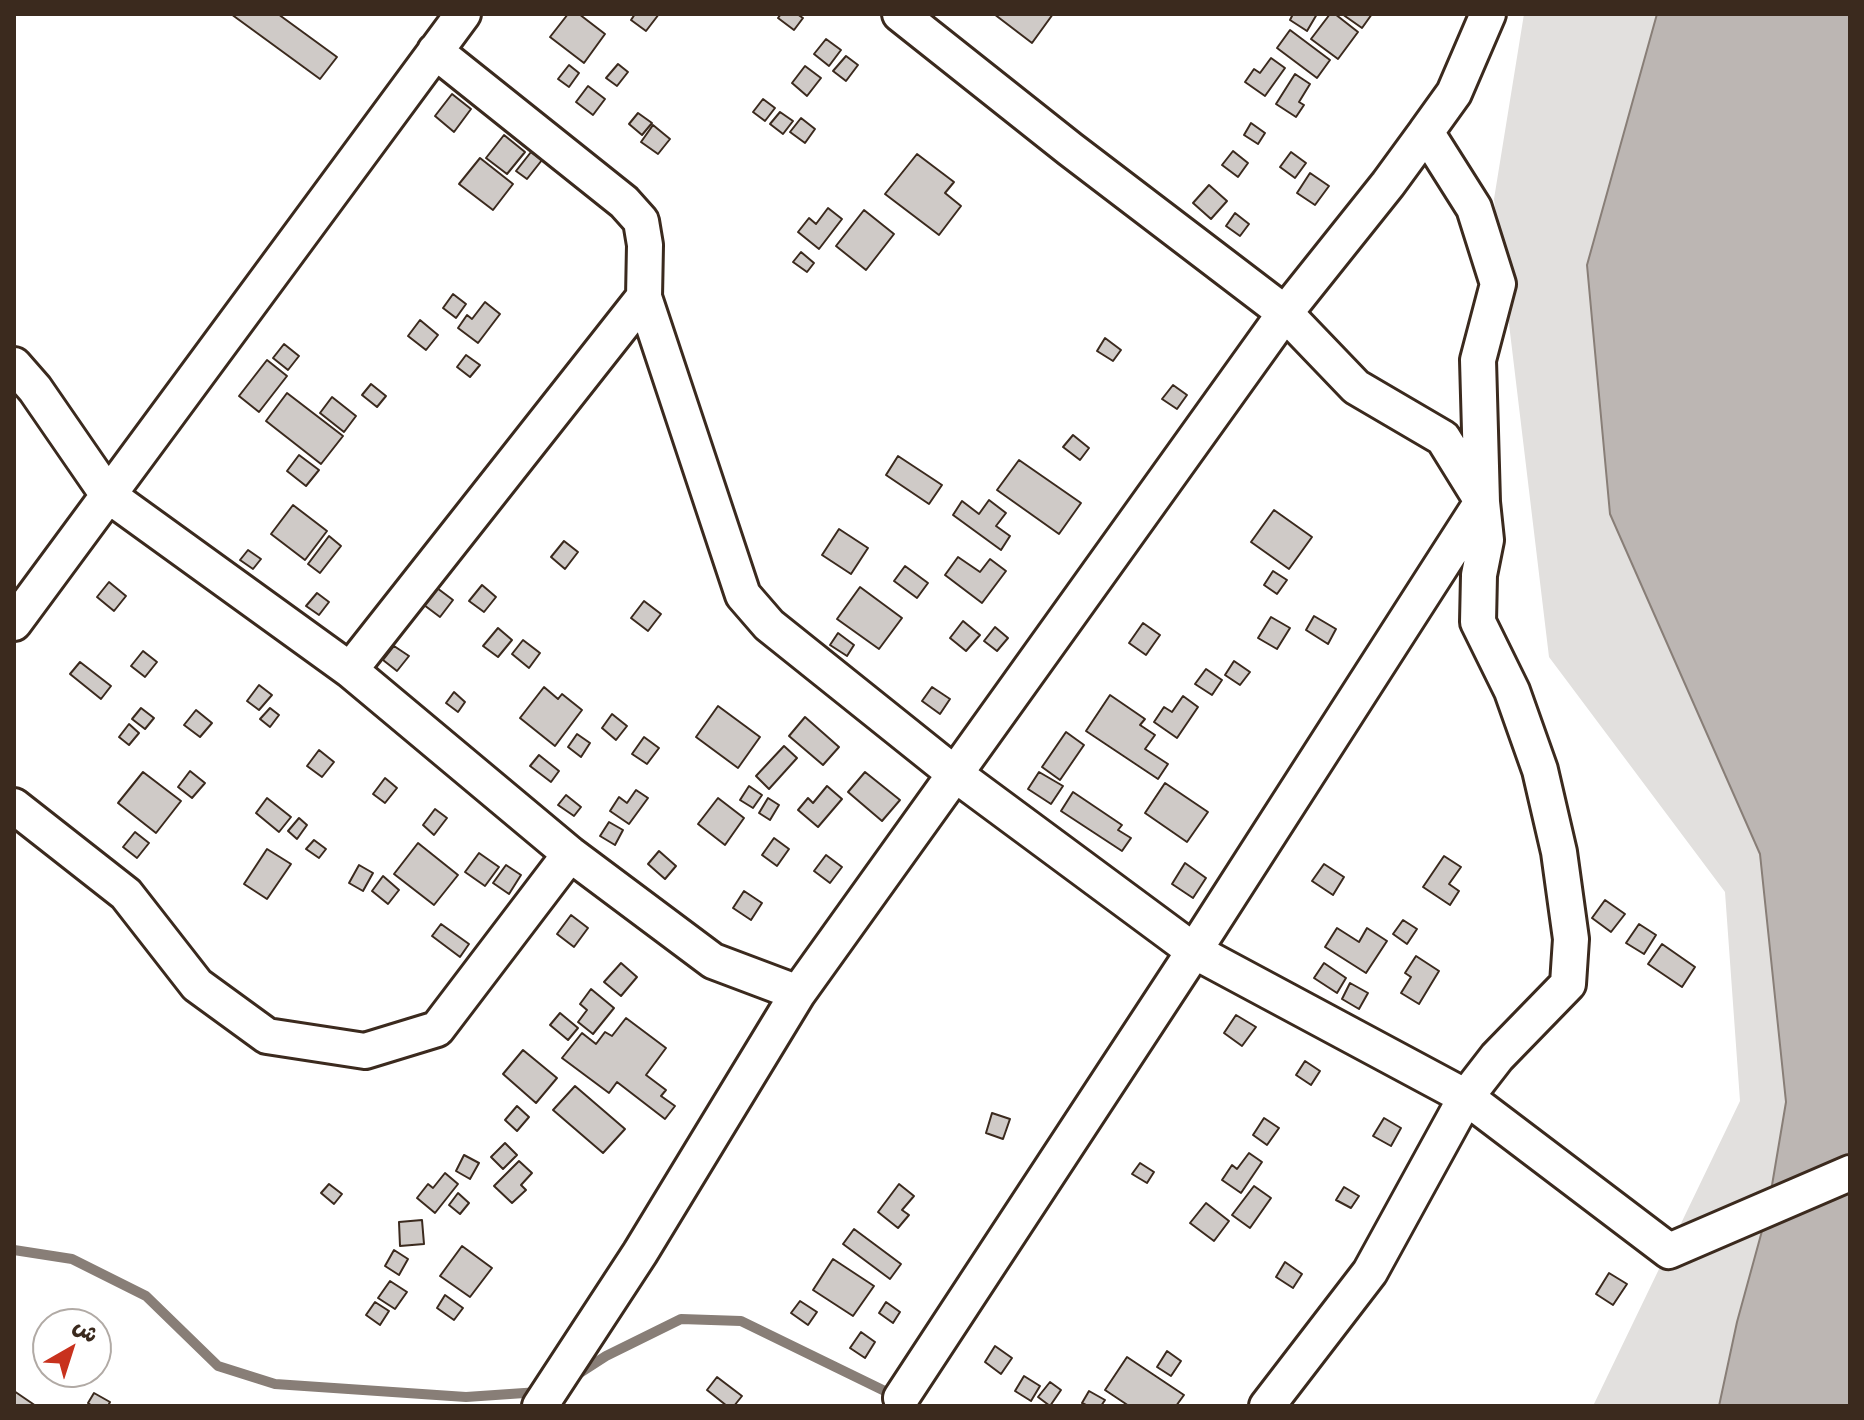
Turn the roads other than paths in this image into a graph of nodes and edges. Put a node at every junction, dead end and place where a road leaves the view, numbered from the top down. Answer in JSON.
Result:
{"nodes":[{"id":1,"x":463,"y":14,"type":"edge"},
{"id":2,"x":900,"y":14,"type":"edge"},
{"id":3,"x":1488,"y":14,"type":"edge"},
{"id":4,"x":435,"y":51,"type":"junction"},
{"id":5,"x":1426,"y":132,"type":"junction"},
{"id":6,"x":644,"y":297,"type":"junction"},
{"id":7,"x":1285,"y":313,"type":"junction"},
{"id":8,"x":14,"y":365,"type":"edge"},
{"id":9,"x":108,"y":495,"type":"junction"},
{"id":10,"x":1482,"y":502,"type":"junction"},
{"id":11,"x":14,"y":623,"type":"edge"},
{"id":12,"x":350,"y":670,"type":"junction"},
{"id":13,"x":955,"y":774,"type":"junction"},
{"id":14,"x":14,"y":806,"type":"edge"},
{"id":15,"x":570,"y":854,"type":"junction"},
{"id":16,"x":1194,"y":951,"type":"junction"},
{"id":17,"x":798,"y":993,"type":"junction"},
{"id":18,"x":1466,"y":1097,"type":"junction"},
{"id":19,"x":1850,"y":1173,"type":"edge"},
{"id":20,"x":901,"y":1398,"type":"dead end"},
{"id":21,"x":540,"y":1406,"type":"edge"},
{"id":22,"x":1267,"y":1406,"type":"edge"}],
"edges":[{"from":1,"to":4,"type":"street"},
{"from":2,"to":7,"type":"street"},
{"from":3,"to":5,"type":"street"},
{"from":4,"to":6,"type":"street"},
{"from":4,"to":9,"type":"street"},
{"from":5,"to":7,"type":"street"},
{"from":5,"to":10,"type":"street"},
{"from":6,"to":12,"type":"street"},
{"from":6,"to":13,"type":"street"},
{"from":7,"to":10,"type":"street"},
{"from":7,"to":13,"type":"street"},
{"from":8,"to":9,"type":"street"},
{"from":9,"to":11,"type":"street"},
{"from":9,"to":12,"type":"street"},
{"from":10,"to":16,"type":"street"},
{"from":10,"to":18,"type":"street"},
{"from":12,"to":15,"type":"street"},
{"from":13,"to":16,"type":"street"},
{"from":13,"to":17,"type":"street"},
{"from":14,"to":15,"type":"street"},
{"from":15,"to":17,"type":"street"},
{"from":16,"to":18,"type":"street"},
{"from":16,"to":20,"type":"street"},
{"from":17,"to":21,"type":"street"},
{"from":18,"to":19,"type":"street"},
{"from":18,"to":22,"type":"street"}]}
